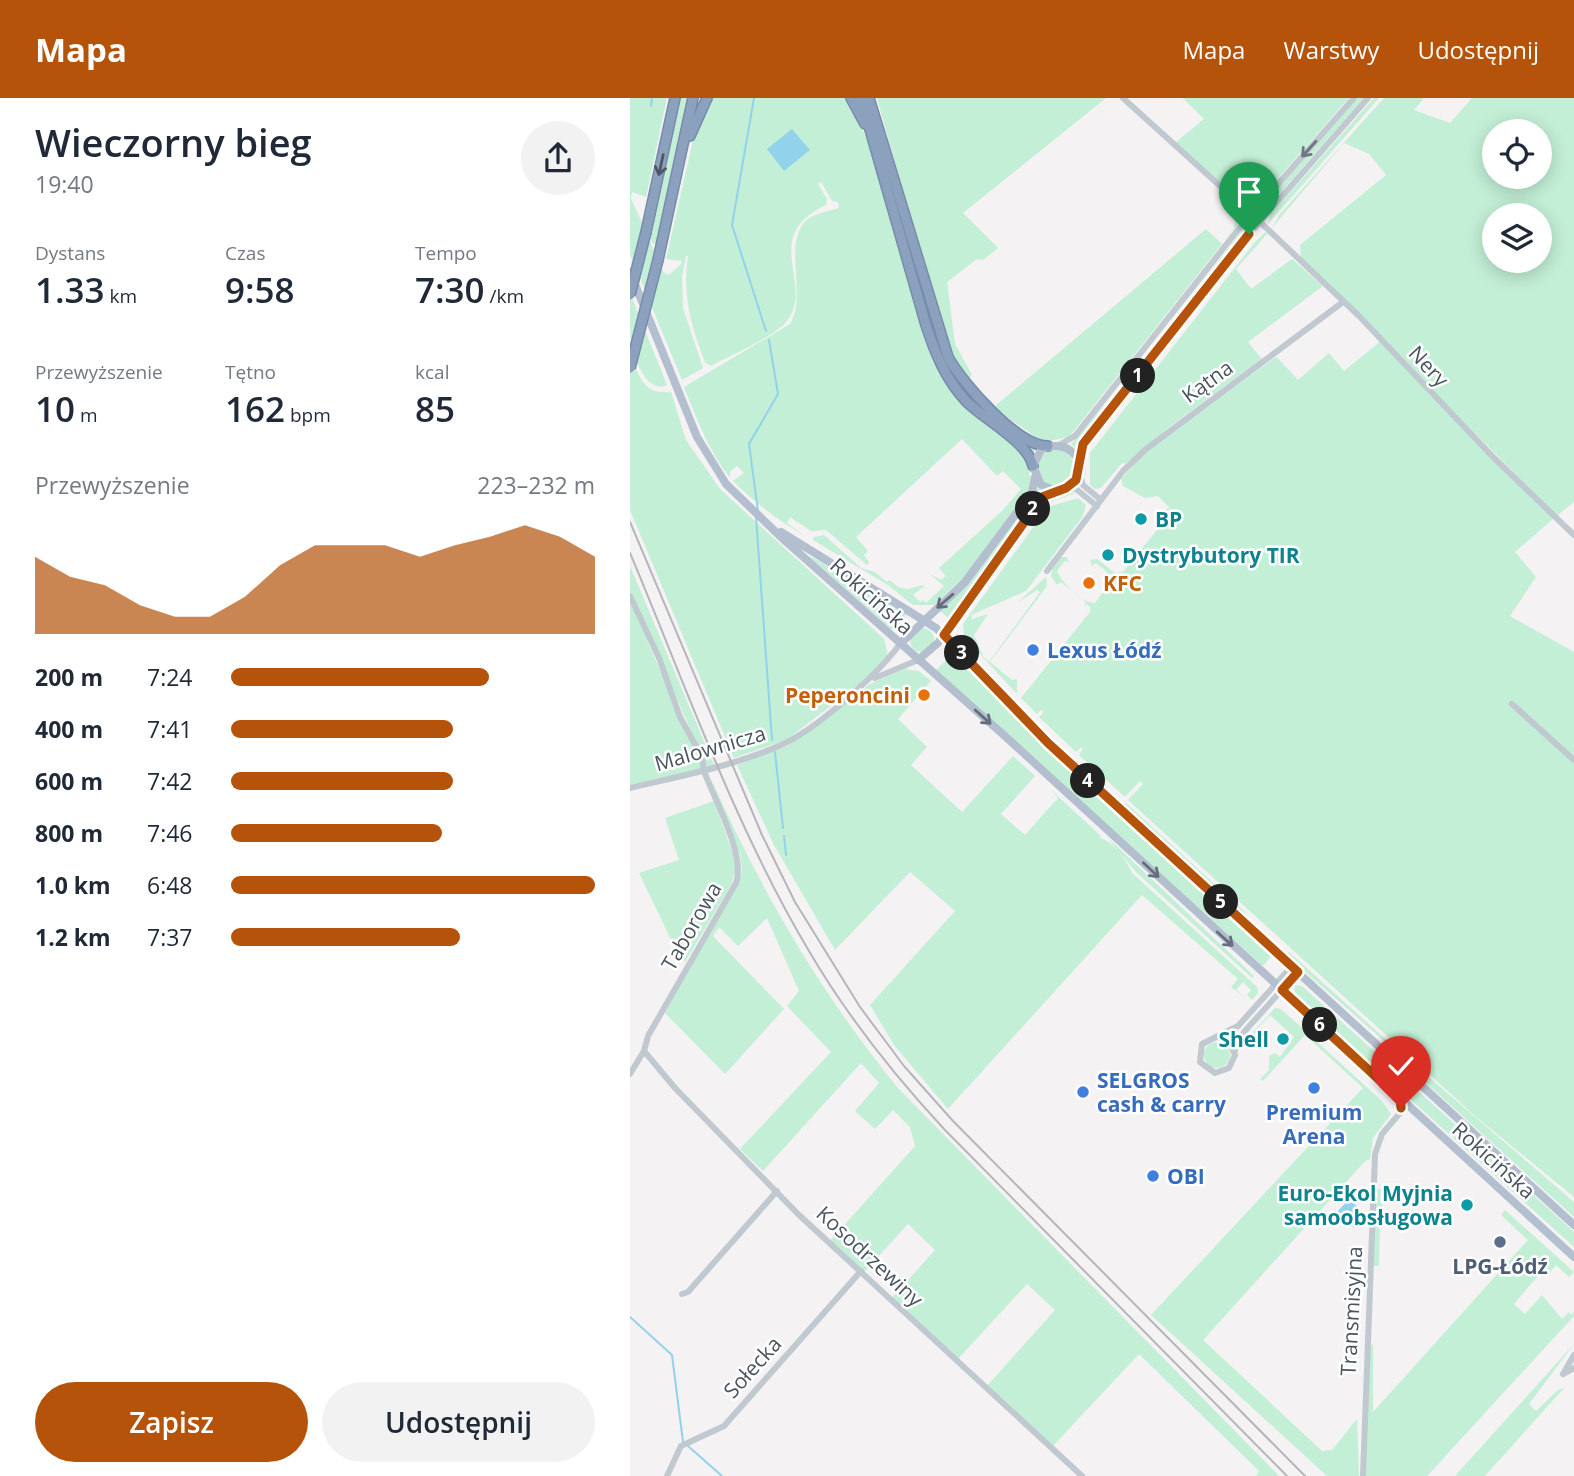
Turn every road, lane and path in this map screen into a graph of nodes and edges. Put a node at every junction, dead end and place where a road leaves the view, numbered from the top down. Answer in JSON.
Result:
{"nodes":[{"id":1,"x":675,"y":98,"type":"edge"},
{"id":2,"x":693,"y":98,"type":"edge"},
{"id":3,"x":707,"y":98,"type":"edge"},
{"id":4,"x":851,"y":98,"type":"edge"},
{"id":5,"x":861,"y":98,"type":"edge"},
{"id":6,"x":869,"y":98,"type":"edge"},
{"id":7,"x":874,"y":98,"type":"edge"},
{"id":8,"x":1123,"y":98,"type":"edge"},
{"id":9,"x":1354,"y":98,"type":"edge"},
{"id":10,"x":1368,"y":98,"type":"edge"},
{"id":11,"x":883,"y":139,"type":"junction"},
{"id":12,"x":678,"y":171,"type":"junction"},
{"id":13,"x":885,"y":181,"type":"junction"},
{"id":14,"x":1251,"y":214,"type":"junction"},
{"id":15,"x":1259,"y":221,"type":"junction"},
{"id":16,"x":630,"y":272,"type":"edge"},
{"id":17,"x":630,"y":295,"type":"edge"},
{"id":18,"x":1343,"y":302,"type":"junction"},
{"id":19,"x":630,"y":368,"type":"edge"},
{"id":20,"x":1059,"y":445,"type":"junction"},
{"id":21,"x":1048,"y":446,"type":"junction"},
{"id":22,"x":1078,"y":461,"type":"junction"},
{"id":23,"x":1034,"y":471,"type":"junction"},
{"id":24,"x":1079,"y":472,"type":"junction"},
{"id":25,"x":1066,"y":488,"type":"junction"},
{"id":26,"x":1056,"y":491,"type":"junction"},
{"id":27,"x":1099,"y":503,"type":"junction"},
{"id":28,"x":770,"y":524,"type":"junction"},
{"id":29,"x":1574,"y":535,"type":"edge"},
{"id":30,"x":1047,"y":571,"type":"dead end"},
{"id":31,"x":630,"y":596,"type":"edge"},
{"id":32,"x":924,"y":618,"type":"junction"},
{"id":33,"x":944,"y":635,"type":"junction"},
{"id":34,"x":900,"y":644,"type":"junction"},
{"id":35,"x":918,"y":660,"type":"junction"},
{"id":36,"x":865,"y":684,"type":"junction"},
{"id":37,"x":1512,"y":704,"type":"dead end"},
{"id":38,"x":1574,"y":760,"type":"edge"},
{"id":39,"x":704,"y":771,"type":"junction"},
{"id":40,"x":630,"y":788,"type":"edge"},
{"id":41,"x":1294,"y":970,"type":"junction"},
{"id":42,"x":1278,"y":987,"type":"junction"},
{"id":43,"x":1217,"y":1037,"type":"junction"},
{"id":44,"x":645,"y":1051,"type":"junction"},
{"id":45,"x":1235,"y":1052,"type":"junction"},
{"id":46,"x":630,"y":1074,"type":"edge"},
{"id":47,"x":1400,"y":1099,"type":"junction"},
{"id":48,"x":1400,"y":1113,"type":"junction"},
{"id":49,"x":1416,"y":1113,"type":"junction"},
{"id":50,"x":777,"y":1191,"type":"junction"},
{"id":51,"x":1574,"y":1225,"type":"edge"},
{"id":52,"x":1574,"y":1257,"type":"edge"},
{"id":53,"x":861,"y":1271,"type":"junction"},
{"id":54,"x":682,"y":1294,"type":"dead end"},
{"id":55,"x":1574,"y":1355,"type":"edge"},
{"id":56,"x":1574,"y":1368,"type":"edge"},
{"id":57,"x":667,"y":1476,"type":"edge"},
{"id":58,"x":1082,"y":1476,"type":"edge"},
{"id":59,"x":1363,"y":1476,"type":"edge"}],
"edges":[{"from":1,"to":17,"type":"highway","one_way":true,"bridge":true},
{"from":2,"to":12,"type":"highway"},
{"from":3,"to":12,"type":"highway"},
{"from":4,"to":13,"type":"highway"},
{"from":5,"to":13,"type":"highway"},
{"from":6,"to":11,"type":"highway"},
{"from":7,"to":11,"type":"highway"},
{"from":8,"to":14,"type":"street"},
{"from":9,"to":14,"type":"street","one_way":true},
{"from":10,"to":15,"type":"street"},
{"from":11,"to":21,"type":"highway"},
{"from":12,"to":19,"type":"highway","bridge":true},
{"from":13,"to":23,"type":"highway"},
{"from":14,"to":20,"type":"street"},
{"from":15,"to":18,"type":"street","name":"Nery"},
{"from":15,"to":22,"type":"street"},
{"from":16,"to":28,"type":"main road","name":"Rokicińska"},
{"from":18,"to":27,"type":"street","name":"Kątna"},
{"from":18,"to":29,"type":"street","name":"Nery"},
{"from":20,"to":21,"type":"main road"},
{"from":20,"to":22,"type":"main road"},
{"from":21,"to":23,"type":"main road"},
{"from":22,"to":24,"type":"main road"},
{"from":23,"to":26,"type":"main road"},
{"from":23,"to":32,"type":"main road","one_way":true},
{"from":24,"to":25,"type":"main road"},
{"from":24,"to":27,"type":"street"},
{"from":25,"to":26,"type":"main road"},
{"from":25,"to":27,"type":"street"},
{"from":26,"to":33,"type":"main road"},
{"from":27,"to":30,"type":"street","name":"Kątna"},
{"from":28,"to":32,"type":"main road","name":"Rokicińska"},
{"from":28,"to":34,"type":"main road","name":"Rokicińska"},
{"from":31,"to":39,"type":"street","name":"Taborowa"},
{"from":32,"to":33,"type":"main road","name":"Rokicińska"},
{"from":32,"to":34,"type":"main road"},
{"from":33,"to":35,"type":"main road"},
{"from":33,"to":41,"type":"main road","name":"Rokicińska"},
{"from":34,"to":35,"type":"main road","name":"Rokicińska"},
{"from":34,"to":36,"type":"street","name":"Malownicza"},
{"from":35,"to":36,"type":"street","name":"Malownicza"},
{"from":35,"to":42,"type":"main road","name":"Rokicińska","one_way":true},
{"from":36,"to":39,"type":"street","name":"Malownicza"},
{"from":37,"to":38,"type":"street"},
{"from":39,"to":40,"type":"street","name":"Malownicza"},
{"from":39,"to":44,"type":"street","name":"Taborowa"},
{"from":41,"to":42,"type":"street"},
{"from":41,"to":51,"type":"main road","name":"Rokicińska"},
{"from":42,"to":43,"type":"street"},
{"from":42,"to":45,"type":"street"},
{"from":42,"to":47,"type":"main road","name":"Rokicińska"},
{"from":43,"to":45,"type":"street"},
{"from":43,"to":45,"type":"street"},
{"from":44,"to":46,"type":"street","name":"Taborowa"},
{"from":44,"to":50,"type":"street","name":"Kosodrzewiny"},
{"from":47,"to":48,"type":"street"},
{"from":47,"to":49,"type":"main road","name":"Rokicińska"},
{"from":48,"to":49,"type":"street"},
{"from":48,"to":59,"type":"street","name":"Transmisyjna"},
{"from":49,"to":52,"type":"main road","name":"Rokicińska"},
{"from":50,"to":53,"type":"street","name":"Kosodrzewiny"},
{"from":50,"to":54,"type":"street"},
{"from":53,"to":57,"type":"street","name":"Sołecka"},
{"from":53,"to":58,"type":"street","name":"Kosodrzewiny"},
{"from":55,"to":56,"type":"street"}]}
